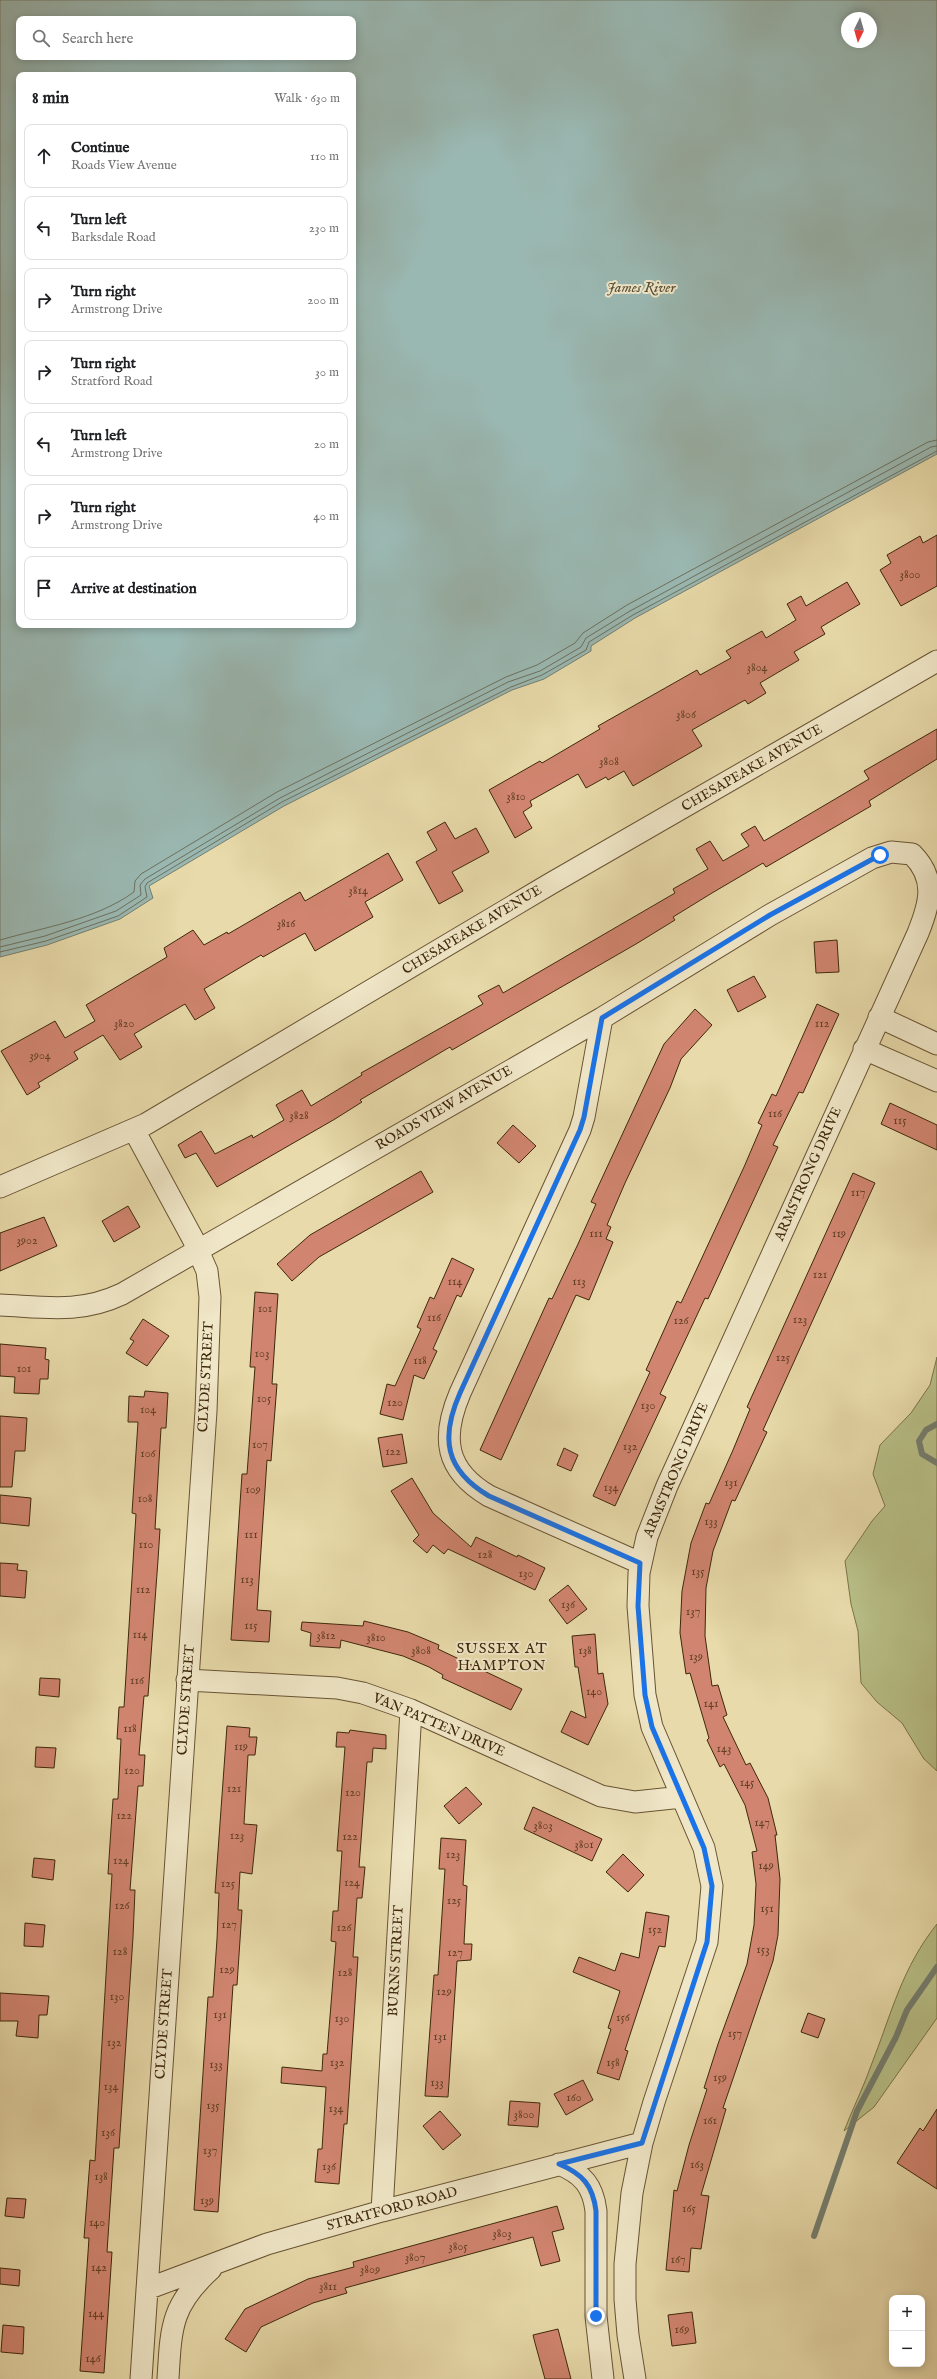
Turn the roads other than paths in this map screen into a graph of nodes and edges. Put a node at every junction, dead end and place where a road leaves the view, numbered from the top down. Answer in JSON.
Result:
{"nodes":[{"id":1,"x":937,"y":661,"type":"edge"},
{"id":2,"x":872,"y":858,"type":"joint"},
{"id":3,"x":879,"y":1017,"type":"junction"},
{"id":4,"x":602,"y":1018,"type":"junction"},
{"id":5,"x":937,"y":1044,"type":"edge"},
{"id":6,"x":864,"y":1049,"type":"junction"},
{"id":7,"x":937,"y":1081,"type":"edge"},
{"id":8,"x":134,"y":1130,"type":"junction"},
{"id":9,"x":0,"y":1187,"type":"edge"},
{"id":10,"x":198,"y":1249,"type":"junction"},
{"id":11,"x":0,"y":1304,"type":"edge"},
{"id":12,"x":640,"y":1563,"type":"junction"},
{"id":13,"x":187,"y":1680,"type":"junction"},
{"id":14,"x":411,"y":1710,"type":"junction"},
{"id":15,"x":682,"y":1797,"type":"junction"},
{"id":16,"x":642,"y":2143,"type":"junction"},
{"id":17,"x":559,"y":2164,"type":"junction"},
{"id":18,"x":382,"y":2211,"type":"junction"},
{"id":19,"x":218,"y":2263,"type":"junction"},
{"id":20,"x":147,"y":2288,"type":"junction"},
{"id":21,"x":141,"y":2379,"type":"edge"},
{"id":22,"x":168,"y":2379,"type":"edge"},
{"id":23,"x":604,"y":2379,"type":"edge"},
{"id":24,"x":635,"y":2379,"type":"edge"}],
"edges":[{"from":1,"to":8,"type":"street","name":"CHESAPEAKE AVENUE"},
{"from":2,"to":3,"type":"street","name":"ARMSTRONG DRIVE"},
{"from":2,"to":4,"type":"street","name":"ROADS VIEW AVENUE"},
{"from":3,"to":5,"type":"street"},
{"from":3,"to":6,"type":"street","name":"ARMSTRONG DRIVE"},
{"from":4,"to":10,"type":"street","name":"ROADS VIEW AVENUE"},
{"from":4,"to":12,"type":"street"},
{"from":6,"to":7,"type":"street"},
{"from":6,"to":12,"type":"street","name":"ARMSTRONG DRIVE"},
{"from":8,"to":9,"type":"street","name":"CHESAPEAKE AVENUE"},
{"from":8,"to":10,"type":"street","name":"CLYDE STREET"},
{"from":10,"to":11,"type":"street","name":"ROADS VIEW AVENUE"},
{"from":10,"to":13,"type":"street","name":"CLYDE STREET"},
{"from":12,"to":15,"type":"street","name":"ARMSTRONG DRIVE"},
{"from":13,"to":14,"type":"street","name":"VAN PATTEN DRIVE"},
{"from":13,"to":20,"type":"street","name":"CLYDE STREET"},
{"from":14,"to":15,"type":"street","name":"VAN PATTEN DRIVE"},
{"from":14,"to":18,"type":"street","name":"BURNS STREET"},
{"from":15,"to":16,"type":"street","name":"ARMSTRONG DRIVE"},
{"from":16,"to":17,"type":"street","name":"STRATFORD ROAD"},
{"from":16,"to":24,"type":"street","name":"ARMSTRONG DRIVE"},
{"from":17,"to":18,"type":"street","name":"STRATFORD ROAD"},
{"from":17,"to":23,"type":"street"},
{"from":18,"to":19,"type":"street","name":"STRATFORD ROAD"},
{"from":19,"to":20,"type":"street","name":"STRATFORD ROAD"},
{"from":19,"to":22,"type":"street"},
{"from":20,"to":21,"type":"street","name":"CLYDE STREET"}]}
